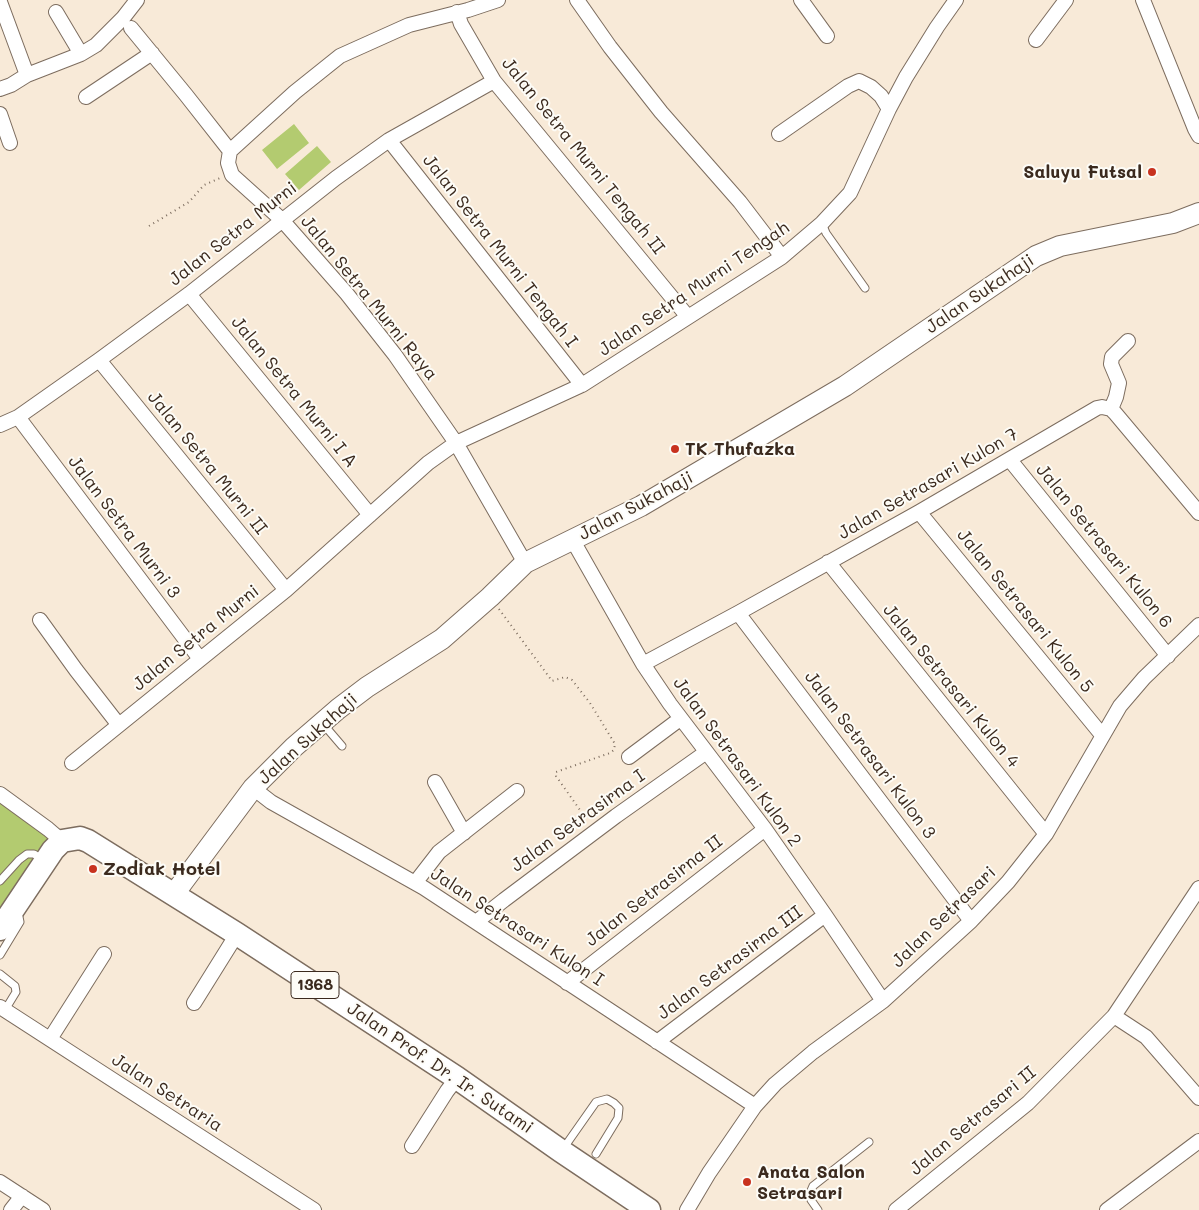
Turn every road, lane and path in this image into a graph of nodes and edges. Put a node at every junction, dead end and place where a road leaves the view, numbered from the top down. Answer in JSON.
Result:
{"nodes":[{"id":1,"x":137,"y":0,"type":"edge"},
{"id":2,"x":498,"y":0,"type":"edge"},
{"id":3,"x":577,"y":0,"type":"edge"},
{"id":4,"x":801,"y":0,"type":"edge"},
{"id":5,"x":956,"y":0,"type":"edge"},
{"id":6,"x":1066,"y":0,"type":"edge"},
{"id":7,"x":1142,"y":0,"type":"edge"},
{"id":8,"x":0,"y":2,"type":"edge"},
{"id":9,"x":56,"y":12,"type":"dead end"},
{"id":10,"x":457,"y":12,"type":"junction"},
{"id":11,"x":0,"y":20,"type":"edge"},
{"id":12,"x":131,"y":28,"type":"dead end"},
{"id":13,"x":827,"y":36,"type":"dead end"},
{"id":14,"x":1036,"y":40,"type":"dead end"},
{"id":15,"x":152,"y":53,"type":"junction"},
{"id":16,"x":81,"y":54,"type":"junction"},
{"id":17,"x":24,"y":77,"type":"junction"},
{"id":18,"x":494,"y":80,"type":"junction"},
{"id":19,"x":0,"y":89,"type":"edge"},
{"id":20,"x":86,"y":96,"type":"dead end"},
{"id":21,"x":889,"y":109,"type":"junction"},
{"id":22,"x":0,"y":114,"type":"edge"},
{"id":23,"x":779,"y":134,"type":"dead end"},
{"id":24,"x":1199,"y":136,"type":"edge"},
{"id":25,"x":389,"y":140,"type":"junction"},
{"id":26,"x":10,"y":143,"type":"dead end"},
{"id":27,"x":230,"y":151,"type":"junction"},
{"id":28,"x":232,"y":175,"type":"junction"},
{"id":29,"x":1199,"y":213,"type":"edge"},
{"id":30,"x":282,"y":220,"type":"junction"},
{"id":31,"x":822,"y":223,"type":"junction"},
{"id":32,"x":149,"y":226,"type":"dead end"},
{"id":33,"x":782,"y":257,"type":"junction"},
{"id":34,"x":865,"y":288,"type":"dead end"},
{"id":35,"x":189,"y":294,"type":"junction"},
{"id":36,"x":688,"y":317,"type":"junction"},
{"id":37,"x":1128,"y":341,"type":"dead end"},
{"id":38,"x":99,"y":360,"type":"junction"},
{"id":39,"x":582,"y":385,"type":"junction"},
{"id":40,"x":1111,"y":409,"type":"junction"},
{"id":41,"x":18,"y":417,"type":"junction"},
{"id":42,"x":0,"y":425,"type":"edge"},
{"id":43,"x":456,"y":443,"type":"junction"},
{"id":44,"x":1010,"y":460,"type":"junction"},
{"id":45,"x":919,"y":512,"type":"junction"},
{"id":46,"x":1199,"y":513,"type":"edge"},
{"id":47,"x":370,"y":515,"type":"junction"},
{"id":48,"x":572,"y":539,"type":"junction"},
{"id":49,"x":828,"y":562,"type":"junction"},
{"id":50,"x":525,"y":563,"type":"junction"},
{"id":51,"x":286,"y":590,"type":"junction"},
{"id":52,"x":490,"y":597,"type":"junction"},
{"id":53,"x":738,"y":613,"type":"junction"},
{"id":54,"x":40,"y":620,"type":"dead end"},
{"id":55,"x":1199,"y":625,"type":"edge"},
{"id":56,"x":1168,"y":656,"type":"junction"},
{"id":57,"x":200,"y":658,"type":"junction"},
{"id":58,"x":643,"y":664,"type":"junction"},
{"id":59,"x":680,"y":719,"type":"junction"},
{"id":60,"x":322,"y":723,"type":"junction"},
{"id":61,"x":118,"y":724,"type":"junction"},
{"id":62,"x":1102,"y":735,"type":"junction"},
{"id":63,"x":342,"y":746,"type":"dead end"},
{"id":64,"x":705,"y":753,"type":"junction"},
{"id":65,"x":629,"y":757,"type":"dead end"},
{"id":66,"x":72,"y":763,"type":"dead end"},
{"id":67,"x":435,"y":782,"type":"dead end"},
{"id":68,"x":253,"y":788,"type":"junction"},
{"id":69,"x":517,"y":791,"type":"dead end"},
{"id":70,"x":0,"y":794,"type":"edge"},
{"id":71,"x":765,"y":830,"type":"junction"},
{"id":72,"x":464,"y":832,"type":"junction"},
{"id":73,"x":595,"y":832,"type":"junction"},
{"id":74,"x":1046,"y":834,"type":"junction"},
{"id":75,"x":62,"y":842,"type":"junction"},
{"id":76,"x":45,"y":860,"type":"junction"},
{"id":77,"x":0,"y":881,"type":"edge"},
{"id":78,"x":415,"y":883,"type":"junction"},
{"id":79,"x":1199,"y":888,"type":"edge"},
{"id":80,"x":174,"y":894,"type":"junction"},
{"id":81,"x":1194,"y":905,"type":"edge"},
{"id":82,"x":825,"y":915,"type":"junction"},
{"id":83,"x":5,"y":920,"type":"edge"},
{"id":84,"x":971,"y":920,"type":"junction"},
{"id":85,"x":476,"y":922,"type":"junction"},
{"id":86,"x":237,"y":934,"type":"junction"},
{"id":87,"x":104,"y":954,"type":"dead end"},
{"id":88,"x":0,"y":956,"type":"edge"},
{"id":89,"x":0,"y":974,"type":"edge"},
{"id":90,"x":567,"y":983,"type":"junction"},
{"id":91,"x":883,"y":1001,"type":"junction"},
{"id":92,"x":194,"y":1003,"type":"dead end"},
{"id":93,"x":2,"y":1008,"type":"edge"},
{"id":94,"x":1114,"y":1016,"type":"junction"},
{"id":95,"x":50,"y":1039,"type":"junction"},
{"id":96,"x":657,"y":1042,"type":"junction"},
{"id":97,"x":458,"y":1078,"type":"junction"},
{"id":98,"x":1199,"y":1098,"type":"edge"},
{"id":99,"x":755,"y":1106,"type":"junction"},
{"id":100,"x":1199,"y":1141,"type":"edge"},
{"id":101,"x":869,"y":1142,"type":"dead end"},
{"id":102,"x":412,"y":1146,"type":"dead end"},
{"id":103,"x":562,"y":1151,"type":"junction"},
{"id":104,"x":596,"y":1154,"type":"dead end"},
{"id":105,"x":0,"y":1182,"type":"edge"},
{"id":106,"x":22,"y":1196,"type":"junction"},
{"id":107,"x":12,"y":1210,"type":"edge"},
{"id":108,"x":43,"y":1210,"type":"edge"},
{"id":109,"x":314,"y":1210,"type":"edge"},
{"id":110,"x":649,"y":1210,"type":"edge"},
{"id":111,"x":687,"y":1210,"type":"edge"},
{"id":112,"x":818,"y":1210,"type":"edge"},
{"id":113,"x":896,"y":1210,"type":"edge"},
{"id":114,"x":1107,"y":1210,"type":"edge"}],
"edges":[{"from":1,"to":16,"type":"street"},
{"from":2,"to":10,"type":"street"},
{"from":3,"to":33,"type":"street"},
{"from":4,"to":13,"type":"street"},
{"from":5,"to":21,"type":"street","name":"Jalan Setra Murni Tengah"},
{"from":6,"to":14,"type":"street"},
{"from":7,"to":24,"type":"street"},
{"from":8,"to":17,"type":"street"},
{"from":9,"to":16,"type":"street"},
{"from":10,"to":18,"type":"street","name":"Jalan Setra Murni Tengah II"},
{"from":10,"to":27,"type":"street"},
{"from":11,"to":17,"type":"street"},
{"from":12,"to":15,"type":"street"},
{"from":15,"to":20,"type":"street"},
{"from":15,"to":27,"type":"street"},
{"from":16,"to":17,"type":"street"},
{"from":17,"to":19,"type":"street"},
{"from":18,"to":25,"type":"street","name":"Jalan Setra Murni"},
{"from":18,"to":36,"type":"street","name":"Jalan Setra Murni Tengah II"},
{"from":21,"to":23,"type":"street"},
{"from":21,"to":31,"type":"street","name":"Jalan Setra Murni Tengah"},
{"from":22,"to":26,"type":"street"},
{"from":25,"to":30,"type":"street","name":"Jalan Setra Murni"},
{"from":25,"to":39,"type":"street","name":"Jalan Setra Murni Tengah I"},
{"from":27,"to":28,"type":"street"},
{"from":28,"to":30,"type":"street","name":"Jalan Setra Murni Raya"},
{"from":28,"to":32,"type":"path"},
{"from":29,"to":48,"type":"street","name":"Jalan Sukahaji"},
{"from":30,"to":35,"type":"street","name":"Jalan Setra Murni"},
{"from":30,"to":43,"type":"street","name":"Jalan Setra Murni Raya"},
{"from":31,"to":33,"type":"street","name":"Jalan Setra Murni Tengah"},
{"from":31,"to":34,"type":"lane"},
{"from":33,"to":36,"type":"street","name":"Jalan Setra Murni Tengah"},
{"from":35,"to":38,"type":"street","name":"Jalan Setra Murni"},
{"from":35,"to":47,"type":"street","name":"Jalan Setra Murni I A"},
{"from":36,"to":39,"type":"street","name":"Jalan Setra Murni Tengah"},
{"from":37,"to":40,"type":"street"},
{"from":38,"to":41,"type":"street","name":"Jalan Setra Murni"},
{"from":38,"to":51,"type":"street","name":"Jalan Setra Murni II"},
{"from":39,"to":43,"type":"street","name":"Jalan Setra Murni Tengah"},
{"from":40,"to":44,"type":"street","name":"Jalan Setrasari Kulon 7"},
{"from":40,"to":46,"type":"street"},
{"from":41,"to":42,"type":"street","name":"Jalan Setra Murni"},
{"from":41,"to":57,"type":"street","name":"Jalan Setra Murni 3"},
{"from":43,"to":47,"type":"street","name":"Jalan Setra Murni"},
{"from":43,"to":50,"type":"street","name":"Jalan Setra Murni Raya"},
{"from":44,"to":45,"type":"street","name":"Jalan Setrasari Kulon 7"},
{"from":44,"to":56,"type":"street","name":"Jalan Setrasari Kulon 6"},
{"from":45,"to":49,"type":"street","name":"Jalan Setrasari Kulon 7"},
{"from":45,"to":62,"type":"street","name":"Jalan Setrasari Kulon 5"},
{"from":47,"to":51,"type":"street","name":"Jalan Setra Murni"},
{"from":48,"to":50,"type":"street","name":"Jalan Sukahaji"},
{"from":48,"to":58,"type":"street","name":"Jalan Setrasari Kulon 2"},
{"from":49,"to":53,"type":"street","name":"Jalan Setrasari Kulon 7"},
{"from":49,"to":74,"type":"street","name":"Jalan Setrasari Kulon 4"},
{"from":50,"to":52,"type":"street","name":"Jalan Sukahaji"},
{"from":51,"to":57,"type":"street","name":"Jalan Setra Murni"},
{"from":52,"to":60,"type":"street","name":"Jalan Sukahaji"},
{"from":52,"to":73,"type":"path"},
{"from":53,"to":58,"type":"street","name":"Jalan Setrasari Kulon 7"},
{"from":53,"to":84,"type":"street","name":"Jalan Setrasari Kulon 3"},
{"from":54,"to":61,"type":"street"},
{"from":55,"to":56,"type":"street","name":"Jalan Setrasari"},
{"from":56,"to":62,"type":"street","name":"Jalan Setrasari"},
{"from":57,"to":61,"type":"street","name":"Jalan Setra Murni"},
{"from":58,"to":59,"type":"street","name":"Jalan Setrasari Kulon 2"},
{"from":59,"to":64,"type":"street","name":"Jalan Setrasari Kulon 2"},
{"from":59,"to":65,"type":"street"},
{"from":60,"to":63,"type":"lane"},
{"from":60,"to":68,"type":"street","name":"Jalan Sukahaji"},
{"from":61,"to":66,"type":"street","name":"Jalan Setra Murni"},
{"from":62,"to":74,"type":"street","name":"Jalan Setrasari"},
{"from":64,"to":71,"type":"street","name":"Jalan Setrasari Kulon 2"},
{"from":64,"to":73,"type":"street","name":"Jalan Setrasirna I"},
{"from":67,"to":72,"type":"street"},
{"from":68,"to":78,"type":"street","name":"Jalan Setrasari Kulon I"},
{"from":68,"to":80,"type":"street","name":"Jalan Sukahaji"},
{"from":69,"to":72,"type":"street"},
{"from":70,"to":75,"type":"street"},
{"from":71,"to":82,"type":"street","name":"Jalan Setrasari Kulon 2"},
{"from":71,"to":90,"type":"street","name":"Jalan Setrasirna II"},
{"from":72,"to":78,"type":"street"},
{"from":73,"to":85,"type":"street","name":"Jalan Setrasirna I"},
{"from":74,"to":84,"type":"street","name":"Jalan Setrasari"},
{"from":75,"to":76,"type":"main road"},
{"from":75,"to":80,"type":"main road","name":"Jalan Prof. Dr. Ir. Sutami","number":"1368"},
{"from":76,"to":77,"type":"lane"},
{"from":76,"to":83,"type":"main road"},
{"from":78,"to":85,"type":"street","name":"Jalan Setrasari Kulon I"},
{"from":79,"to":81,"type":"street","name":"Jalan Setrasari II"},
{"from":80,"to":86,"type":"main road","name":"Jalan Prof. Dr. Ir. Sutami","number":"1368"},
{"from":81,"to":94,"type":"street","name":"Jalan Setrasari II"},
{"from":82,"to":91,"type":"street","name":"Jalan Setrasari Kulon 2"},
{"from":82,"to":96,"type":"street","name":"Jalan Setrasirna III"},
{"from":83,"to":88,"type":"lane"},
{"from":84,"to":91,"type":"street","name":"Jalan Setrasari"},
{"from":85,"to":90,"type":"street","name":"Jalan Setrasari Kulon I"},
{"from":86,"to":92,"type":"street"},
{"from":86,"to":97,"type":"main road","name":"Jalan Prof. Dr. Ir. Sutami","number":"1368"},
{"from":87,"to":95,"type":"street"},
{"from":89,"to":93,"type":"lane"},
{"from":90,"to":96,"type":"street","name":"Jalan Setrasari Kulon I"},
{"from":91,"to":99,"type":"street","name":"Jalan Setrasari"},
{"from":93,"to":95,"type":"street","name":"Jalan Setraria"},
{"from":94,"to":98,"type":"street"},
{"from":94,"to":113,"type":"street","name":"Jalan Setrasari II"},
{"from":95,"to":109,"type":"street","name":"Jalan Setraria"},
{"from":96,"to":99,"type":"street","name":"Jalan Setrasari Kulon I"},
{"from":97,"to":102,"type":"street"},
{"from":97,"to":103,"type":"main road","name":"Jalan Prof. Dr. Ir. Sutami","number":"1368"},
{"from":99,"to":111,"type":"street","name":"Jalan Setrasari"},
{"from":100,"to":114,"type":"street"},
{"from":101,"to":112,"type":"lane"},
{"from":103,"to":104,"type":"lane"},
{"from":103,"to":110,"type":"main road","name":"Jalan Prof. Dr. Ir. Sutami","number":"1368"},
{"from":105,"to":106,"type":"street"},
{"from":106,"to":107,"type":"street"},
{"from":106,"to":108,"type":"street"}]}
